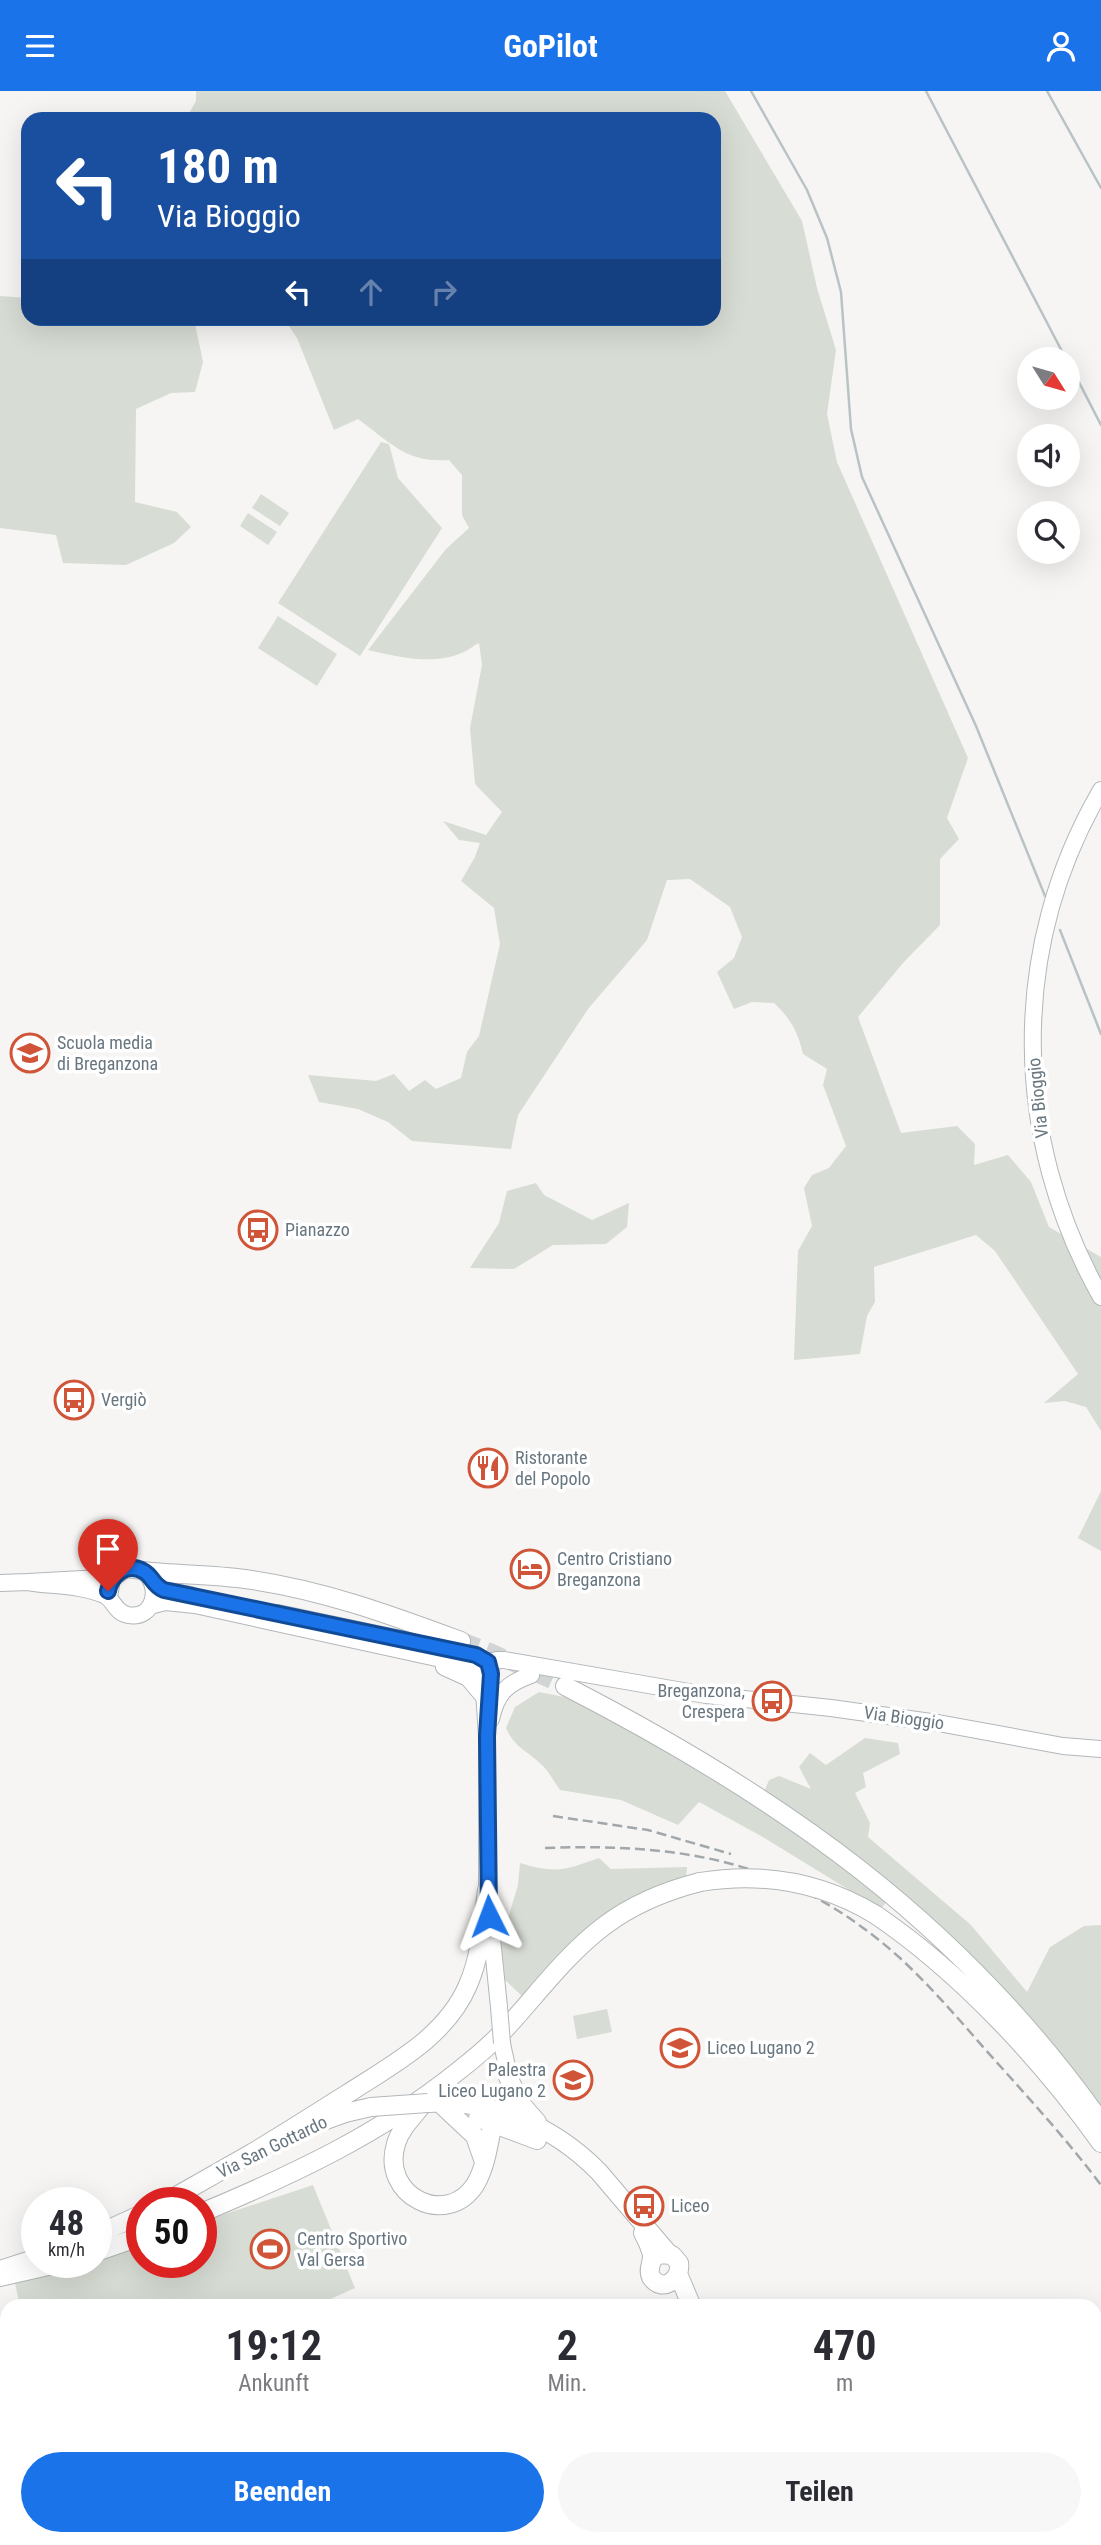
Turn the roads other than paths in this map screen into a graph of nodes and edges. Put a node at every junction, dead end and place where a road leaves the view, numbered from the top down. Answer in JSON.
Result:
{"nodes":[{"id":1,"x":1101,"y":790,"type":"edge"},
{"id":2,"x":1101,"y":1297,"type":"edge"},
{"id":3,"x":116,"y":1574,"type":"junction"},
{"id":4,"x":148,"y":1578,"type":"junction"},
{"id":5,"x":28,"y":1582,"type":"junction"},
{"id":6,"x":0,"y":1583,"type":"edge"},
{"id":7,"x":108,"y":1597,"type":"junction"},
{"id":8,"x":150,"y":1606,"type":"junction"},
{"id":9,"x":461,"y":1641,"type":"tunnel mouth"},
{"id":10,"x":385,"y":1649,"type":"junction"},
{"id":11,"x":488,"y":1662,"type":"junction"},
{"id":12,"x":531,"y":1675,"type":"junction"},
{"id":13,"x":565,"y":1686,"type":"tunnel mouth"},
{"id":14,"x":706,"y":1695,"type":"junction"},
{"id":15,"x":484,"y":1698,"type":"junction"},
{"id":16,"x":487,"y":1736,"type":"junction"},
{"id":17,"x":1101,"y":1749,"type":"edge"},
{"id":18,"x":487,"y":1890,"type":"junction"},
{"id":19,"x":502,"y":2043,"type":"junction"},
{"id":20,"x":508,"y":2077,"type":"junction"},
{"id":21,"x":436,"y":2099,"type":"junction"},
{"id":22,"x":498,"y":2115,"type":"junction"},
{"id":23,"x":1101,"y":2122,"type":"edge"},
{"id":24,"x":554,"y":2135,"type":"junction"},
{"id":25,"x":1101,"y":2143,"type":"edge"},
{"id":26,"x":252,"y":2153,"type":"junction"},
{"id":27,"x":484,"y":2162,"type":"junction"},
{"id":28,"x":609,"y":2184,"type":"junction"},
{"id":29,"x":192,"y":2187,"type":"edge"},
{"id":30,"x":217,"y":2206,"type":"edge"},
{"id":31,"x":660,"y":2257,"type":"junction"},
{"id":32,"x":21,"y":2263,"type":"edge"},
{"id":33,"x":0,"y":2270,"type":"edge"},
{"id":34,"x":21,"y":2272,"type":"edge"},
{"id":35,"x":0,"y":2277,"type":"edge"},
{"id":36,"x":672,"y":2280,"type":"junction"},
{"id":37,"x":680,"y":2299,"type":"edge"},
{"id":38,"x":686,"y":2299,"type":"edge"}],
"edges":[{"from":1,"to":2,"type":"main road","name":"Via Bioggio"},
{"from":3,"to":4,"type":"main road","name":"Via Bioggio"},
{"from":3,"to":5,"type":"main road","name":"Via Bioggio"},
{"from":3,"to":7,"type":"main road"},
{"from":4,"to":8,"type":"main road"},
{"from":4,"to":9,"type":"main road"},
{"from":4,"to":11,"type":"main road","name":"Via Bioggio"},
{"from":5,"to":6,"type":"main road","name":"Via Bioggio"},
{"from":5,"to":7,"type":"main road","name":"Via Bioggio"},
{"from":7,"to":8,"type":"main road","name":"Via Bioggio"},
{"from":8,"to":10,"type":"main road","name":"Via Bioggio"},
{"from":10,"to":11,"type":"main road","name":"Via Bioggio"},
{"from":10,"to":15,"type":"main road"},
{"from":11,"to":12,"type":"main road","name":"Via Bioggio"},
{"from":11,"to":14,"type":"main road","name":"Via Bioggio"},
{"from":11,"to":15,"type":"main road"},
{"from":11,"to":16,"type":"main road"},
{"from":12,"to":14,"type":"main road","name":"Via Bioggio"},
{"from":12,"to":16,"type":"main road"},
{"from":13,"to":23,"type":"main road"},
{"from":14,"to":17,"type":"main road","name":"Via Bioggio"},
{"from":15,"to":16,"type":"main road"},
{"from":16,"to":18,"type":"main road"},
{"from":18,"to":19,"type":"main road","bridge":true},
{"from":18,"to":26,"type":"main road"},
{"from":19,"to":20,"type":"main road"},
{"from":19,"to":22,"type":"main road"},
{"from":20,"to":22,"type":"main road"},
{"from":20,"to":24,"type":"main road"},
{"from":21,"to":22,"type":"main road","name":"Via San Gottardo"},
{"from":21,"to":25,"type":"main road","bridge":true},
{"from":21,"to":26,"type":"main road","name":"Via San Gottardo","bridge":true},
{"from":21,"to":27,"type":"main road"},
{"from":21,"to":27,"type":"main road"},
{"from":21,"to":30,"type":"main road"},
{"from":22,"to":24,"type":"main road","name":"Via San Gottardo"},
{"from":22,"to":27,"type":"main road"},
{"from":22,"to":28,"type":"main road","name":"Via San Gottardo"},
{"from":24,"to":28,"type":"main road","name":"Via San Gottardo"},
{"from":26,"to":29,"type":"main road","name":"Via San Gottardo"},
{"from":28,"to":31,"type":"main road","name":"Via San Gottardo"},
{"from":31,"to":36,"type":"main road"},
{"from":31,"to":36,"type":"main road"},
{"from":32,"to":33,"type":"main road"},
{"from":34,"to":35,"type":"main road"},
{"from":36,"to":37,"type":"main road"},
{"from":36,"to":38,"type":"main road"}]}
